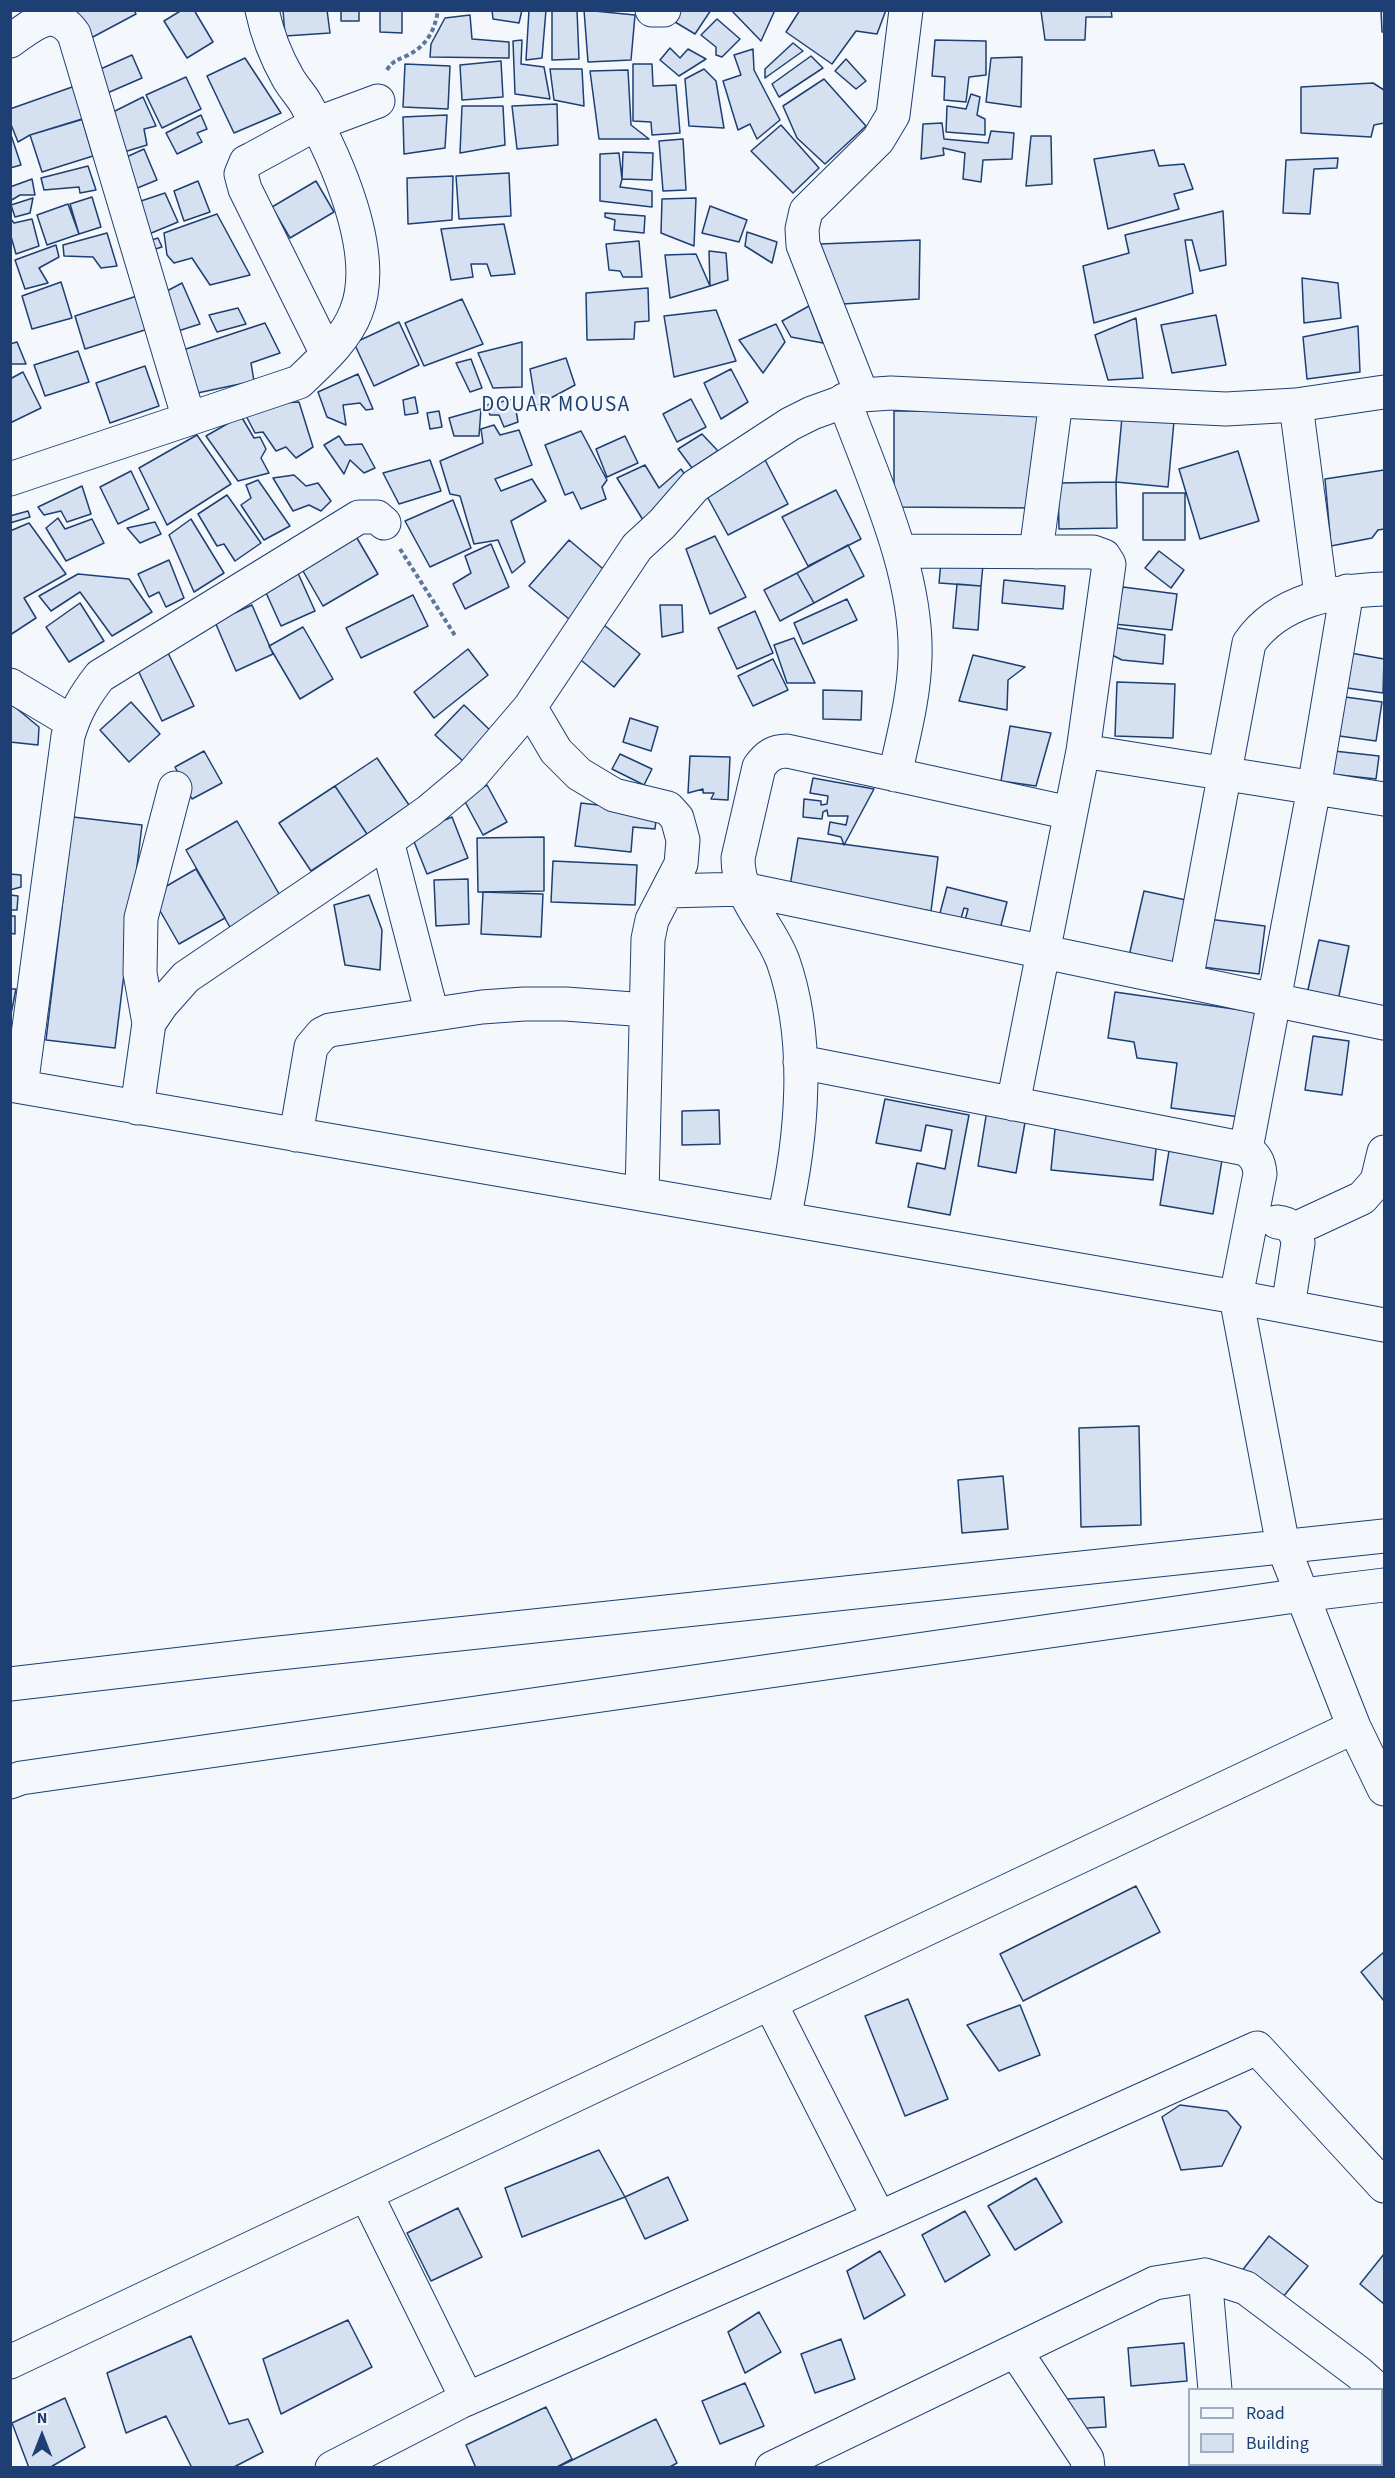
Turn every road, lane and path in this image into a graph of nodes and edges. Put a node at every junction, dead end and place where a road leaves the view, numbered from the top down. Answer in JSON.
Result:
{"nodes":[{"id":1,"x":262,"y":10,"type":"edge"},
{"id":2,"x":438,"y":10,"type":"edge"},
{"id":3,"x":652,"y":10,"type":"edge"},
{"id":4,"x":664,"y":10,"type":"edge"},
{"id":5,"x":906,"y":10,"type":"edge"},
{"id":6,"x":10,"y":40,"type":"edge"},
{"id":7,"x":378,"y":101,"type":"joint"},
{"id":8,"x":316,"y":124,"type":"junction"},
{"id":9,"x":327,"y":354,"type":"junction"},
{"id":10,"x":1384,"y":392,"type":"edge"},
{"id":11,"x":853,"y":397,"type":"junction"},
{"id":12,"x":1056,"y":401,"type":"junction"},
{"id":13,"x":1296,"y":405,"type":"junction"},
{"id":14,"x":189,"y":419,"type":"junction"},
{"id":15,"x":10,"y":479,"type":"edge"},
{"id":16,"x":384,"y":524,"type":"joint"},
{"id":17,"x":899,"y":551,"type":"junction"},
{"id":18,"x":1036,"y":552,"type":"junction"},
{"id":19,"x":1384,"y":589,"type":"edge"},
{"id":20,"x":1334,"y":593,"type":"junction"},
{"id":21,"x":456,"y":637,"type":"dead end"},
{"id":22,"x":10,"y":685,"type":"edge"},
{"id":23,"x":530,"y":707,"type":"junction"},
{"id":24,"x":72,"y":722,"type":"junction"},
{"id":25,"x":1083,"y":752,"type":"junction"},
{"id":26,"x":1225,"y":774,"type":"junction"},
{"id":27,"x":895,"y":776,"type":"junction"},
{"id":28,"x":175,"y":788,"type":"dead end"},
{"id":29,"x":1314,"y":788,"type":"junction"},
{"id":30,"x":1384,"y":799,"type":"edge"},
{"id":31,"x":1070,"y":813,"type":"junction"},
{"id":32,"x":387,"y":842,"type":"junction"},
{"id":33,"x":743,"y":890,"type":"junction"},
{"id":34,"x":668,"y":891,"type":"junction"},
{"id":35,"x":1043,"y":952,"type":"junction"},
{"id":36,"x":1186,"y":981,"type":"junction"},
{"id":37,"x":1274,"y":999,"type":"junction"},
{"id":38,"x":646,"y":1010,"type":"junction"},
{"id":39,"x":432,"y":1014,"type":"junction"},
{"id":40,"x":149,"y":1023,"type":"junction"},
{"id":41,"x":1384,"y":1023,"type":"edge"},
{"id":42,"x":800,"y":1062,"type":"junction"},
{"id":43,"x":16,"y":1086,"type":"edge"},
{"id":44,"x":1013,"y":1104,"type":"junction"},
{"id":45,"x":137,"y":1108,"type":"junction"},
{"id":46,"x":296,"y":1135,"type":"junction"},
{"id":47,"x":1246,"y":1149,"type":"junction"},
{"id":48,"x":1384,"y":1152,"type":"edge"},
{"id":49,"x":642,"y":1194,"type":"junction"},
{"id":50,"x":784,"y":1218,"type":"junction"},
{"id":51,"x":1251,"y":1218,"type":"junction"},
{"id":52,"x":1293,"y":1230,"type":"junction"},
{"id":53,"x":1236,"y":1297,"type":"junction"},
{"id":54,"x":1288,"y":1307,"type":"junction"},
{"id":55,"x":1384,"y":1325,"type":"edge"},
{"id":56,"x":1384,"y":1536,"type":"edge"},
{"id":57,"x":1283,"y":1546,"type":"junction"},
{"id":58,"x":1384,"y":1585,"type":"edge"},
{"id":59,"x":1302,"y":1595,"type":"junction"},
{"id":60,"x":10,"y":1684,"type":"edge"},
{"id":61,"x":1354,"y":1727,"type":"junction"},
{"id":62,"x":10,"y":1782,"type":"edge"},
{"id":63,"x":1384,"y":1789,"type":"edge"},
{"id":64,"x":771,"y":2004,"type":"junction"},
{"id":65,"x":1384,"y":2186,"type":"edge"},
{"id":66,"x":366,"y":2194,"type":"junction"},
{"id":67,"x":879,"y":2218,"type":"junction"},
{"id":68,"x":1205,"y":2275,"type":"junction"},
{"id":69,"x":1016,"y":2352,"type":"junction"},
{"id":70,"x":10,"y":2362,"type":"edge"},
{"id":71,"x":1215,"y":2388,"type":"edge"},
{"id":72,"x":1375,"y":2388,"type":"edge"},
{"id":73,"x":466,"y":2399,"type":"junction"},
{"id":74,"x":332,"y":2468,"type":"edge"},
{"id":75,"x":772,"y":2468,"type":"edge"},
{"id":76,"x":1088,"y":2468,"type":"edge"}],
"edges":[{"from":1,"to":8,"type":"street"},
{"from":2,"to":7,"type":"path"},
{"from":3,"to":4,"type":"street"},
{"from":5,"to":11,"type":"street"},
{"from":6,"to":14,"type":"street"},
{"from":7,"to":8,"type":"street"},
{"from":8,"to":9,"type":"street"},
{"from":8,"to":9,"type":"street"},
{"from":9,"to":14,"type":"street"},
{"from":10,"to":13,"type":"street"},
{"from":11,"to":12,"type":"street"},
{"from":11,"to":17,"type":"street"},
{"from":11,"to":23,"type":"street"},
{"from":12,"to":13,"type":"street"},
{"from":12,"to":18,"type":"street"},
{"from":13,"to":20,"type":"street"},
{"from":14,"to":15,"type":"street"},
{"from":16,"to":21,"type":"path"},
{"from":16,"to":24,"type":"street"},
{"from":17,"to":18,"type":"street"},
{"from":17,"to":27,"type":"street"},
{"from":18,"to":25,"type":"street"},
{"from":19,"to":20,"type":"street"},
{"from":20,"to":26,"type":"street"},
{"from":20,"to":29,"type":"street"},
{"from":22,"to":24,"type":"street"},
{"from":23,"to":32,"type":"street"},
{"from":23,"to":34,"type":"street"},
{"from":24,"to":43,"type":"street"},
{"from":25,"to":26,"type":"street"},
{"from":25,"to":31,"type":"street"},
{"from":26,"to":29,"type":"street"},
{"from":26,"to":36,"type":"street"},
{"from":27,"to":31,"type":"street"},
{"from":27,"to":33,"type":"street"},
{"from":28,"to":40,"type":"street"},
{"from":29,"to":30,"type":"street"},
{"from":29,"to":37,"type":"street"},
{"from":31,"to":35,"type":"street"},
{"from":32,"to":39,"type":"street"},
{"from":32,"to":40,"type":"street"},
{"from":33,"to":34,"type":"street"},
{"from":33,"to":35,"type":"street"},
{"from":33,"to":42,"type":"street"},
{"from":34,"to":38,"type":"street"},
{"from":35,"to":36,"type":"street"},
{"from":35,"to":44,"type":"street"},
{"from":36,"to":37,"type":"street"},
{"from":37,"to":41,"type":"street"},
{"from":37,"to":47,"type":"street"},
{"from":38,"to":39,"type":"street"},
{"from":38,"to":49,"type":"street"},
{"from":39,"to":46,"type":"street"},
{"from":40,"to":45,"type":"street"},
{"from":42,"to":44,"type":"street"},
{"from":42,"to":50,"type":"street"},
{"from":43,"to":45,"type":"street"},
{"from":44,"to":47,"type":"street"},
{"from":45,"to":46,"type":"street"},
{"from":46,"to":49,"type":"street"},
{"from":47,"to":51,"type":"street"},
{"from":48,"to":52,"type":"street"},
{"from":49,"to":50,"type":"street"},
{"from":50,"to":53,"type":"street"},
{"from":51,"to":52,"type":"street"},
{"from":51,"to":53,"type":"street"},
{"from":52,"to":54,"type":"street"},
{"from":53,"to":54,"type":"street"},
{"from":53,"to":57,"type":"street"},
{"from":54,"to":55,"type":"street"},
{"from":56,"to":57,"type":"street"},
{"from":57,"to":59,"type":"street"},
{"from":57,"to":60,"type":"street"},
{"from":58,"to":59,"type":"street"},
{"from":59,"to":61,"type":"street"},
{"from":59,"to":62,"type":"street"},
{"from":61,"to":63,"type":"street"},
{"from":61,"to":64,"type":"street"},
{"from":64,"to":66,"type":"street"},
{"from":64,"to":67,"type":"street"},
{"from":65,"to":67,"type":"street"},
{"from":66,"to":70,"type":"street"},
{"from":66,"to":73,"type":"street"},
{"from":67,"to":73,"type":"street"},
{"from":68,"to":69,"type":"street"},
{"from":68,"to":71,"type":"street"},
{"from":68,"to":72,"type":"street"},
{"from":69,"to":75,"type":"street"},
{"from":69,"to":76,"type":"street"},
{"from":73,"to":74,"type":"street"}]}
